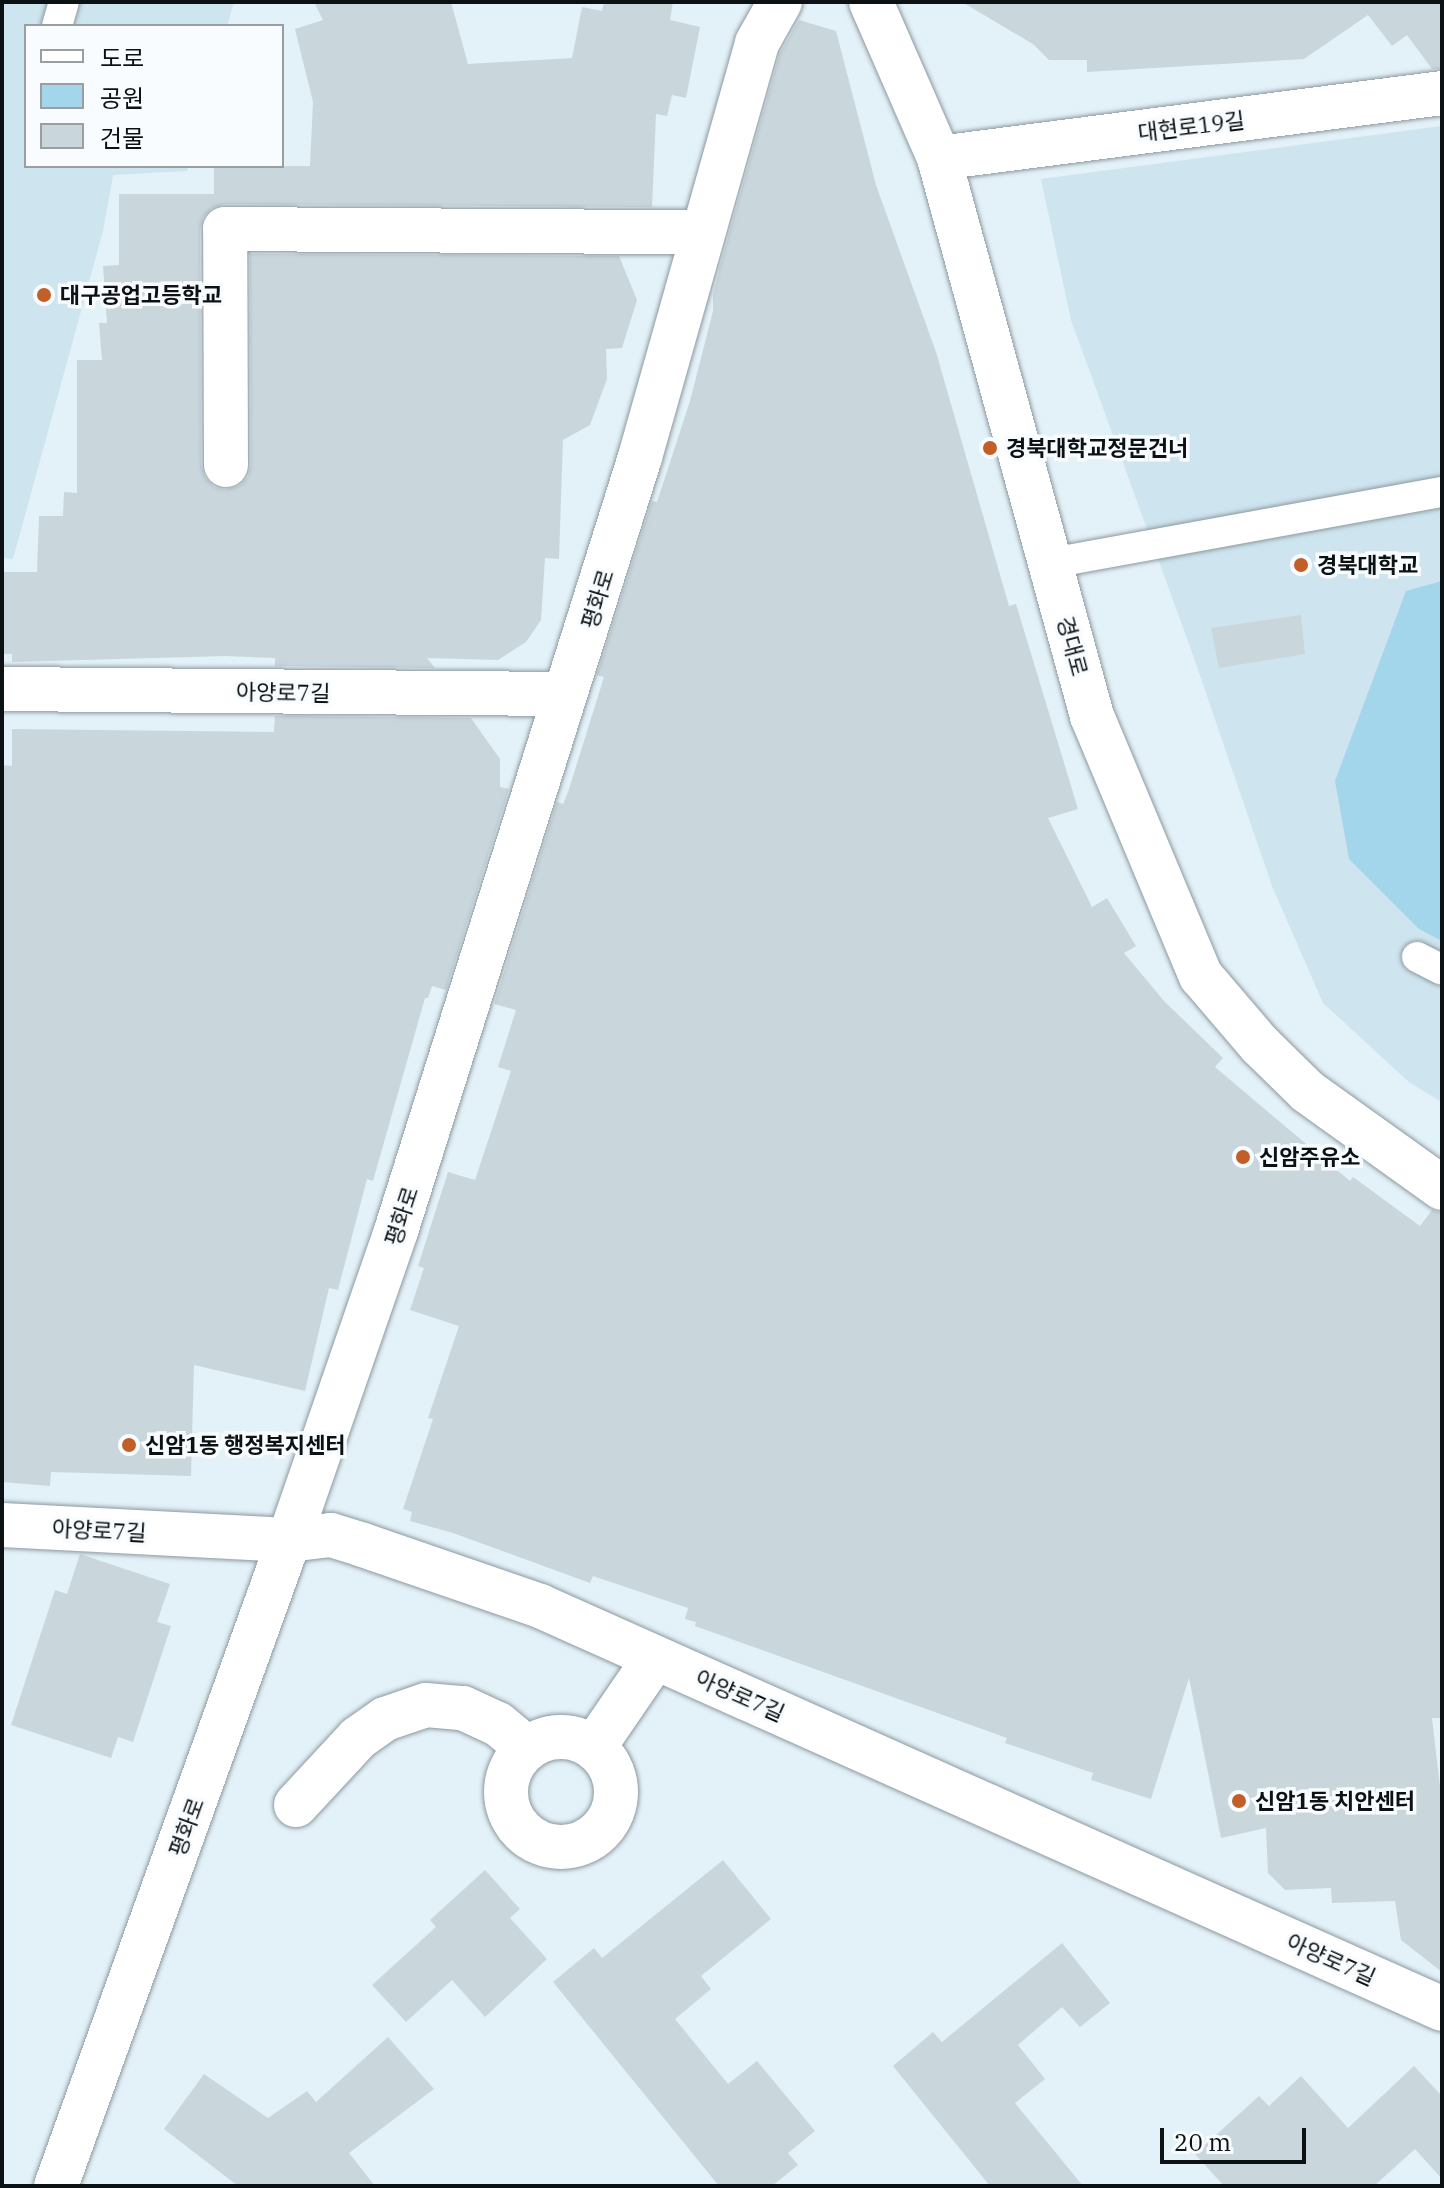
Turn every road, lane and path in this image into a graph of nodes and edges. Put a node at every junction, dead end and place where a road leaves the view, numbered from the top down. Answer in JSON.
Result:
{"nodes":[{"id":1,"x":64,"y":2,"type":"edge"},
{"id":2,"x":780,"y":2,"type":"edge"},
{"id":3,"x":871,"y":2,"type":"edge"},
{"id":4,"x":58,"y":24,"type":"edge"},
{"id":5,"x":1442,"y":93,"type":"edge"},
{"id":6,"x":939,"y":158,"type":"junction"},
{"id":7,"x":703,"y":232,"type":"junction"},
{"id":8,"x":226,"y":465,"type":"dead end"},
{"id":9,"x":1442,"y":492,"type":"edge"},
{"id":10,"x":1051,"y":563,"type":"junction"},
{"id":11,"x":2,"y":689,"type":"edge"},
{"id":12,"x":565,"y":694,"type":"junction"},
{"id":13,"x":1442,"y":1188,"type":"edge"},
{"id":14,"x":2,"y":1525,"type":"edge"},
{"id":15,"x":289,"y":1540,"type":"junction"},
{"id":16,"x":655,"y":1658,"type":"junction"},
{"id":17,"x":594,"y":1747,"type":"junction"},
{"id":18,"x":527,"y":1748,"type":"junction"},
{"id":19,"x":296,"y":1805,"type":"dead end"},
{"id":20,"x":1442,"y":2009,"type":"edge"},
{"id":21,"x":56,"y":2186,"type":"edge"}],
"edges":[{"from":1,"to":4,"type":"lane"},
{"from":2,"to":7,"type":"street","name":"평화로"},
{"from":3,"to":6,"type":"street","name":"경대로"},
{"from":5,"to":6,"type":"street","name":"대현로19길"},
{"from":6,"to":10,"type":"street","name":"경대로"},
{"from":7,"to":8,"type":"street"},
{"from":7,"to":12,"type":"street","name":"평화로"},
{"from":9,"to":10,"type":"lane"},
{"from":10,"to":13,"type":"street","name":"경대로"},
{"from":11,"to":12,"type":"street","name":"아양로7길"},
{"from":12,"to":15,"type":"street","name":"평화로"},
{"from":14,"to":15,"type":"street","name":"아양로7길"},
{"from":15,"to":16,"type":"street","name":"아양로7길"},
{"from":15,"to":21,"type":"street","name":"평화로"},
{"from":16,"to":17,"type":"street"},
{"from":16,"to":20,"type":"street","name":"아양로7길"},
{"from":17,"to":18,"type":"street"},
{"from":17,"to":18,"type":"street"},
{"from":18,"to":19,"type":"street"}]}
